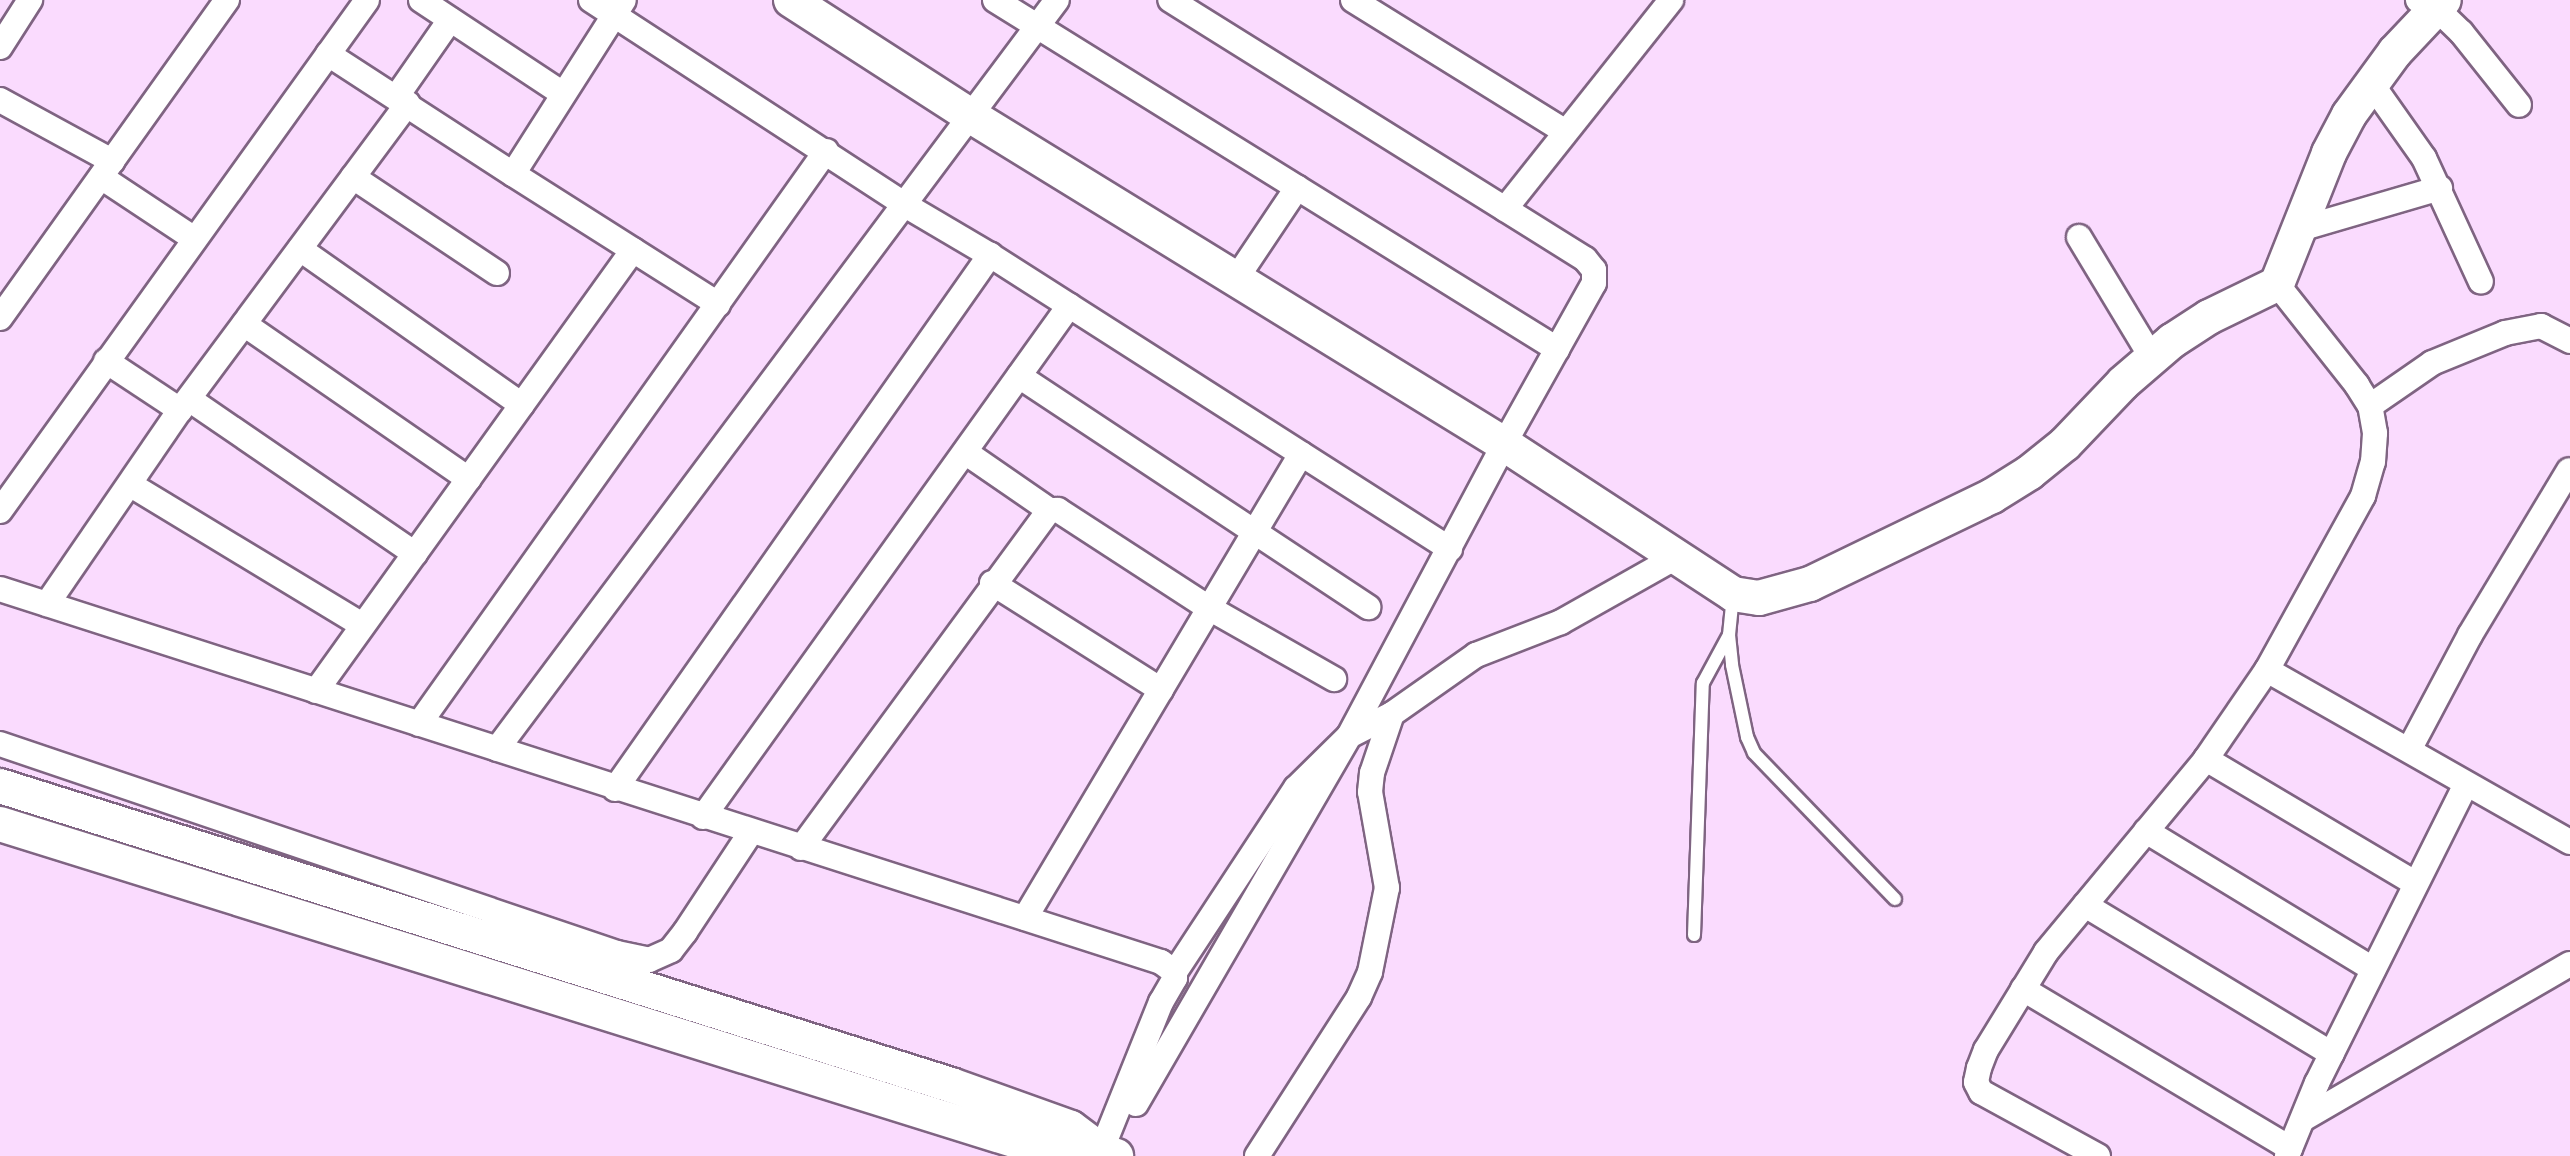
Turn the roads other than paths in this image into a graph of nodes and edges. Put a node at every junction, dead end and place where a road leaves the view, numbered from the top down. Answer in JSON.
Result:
{"nodes":[{"id":1,"x":29,"y":0,"type":"edge"},
{"id":2,"x":227,"y":0,"type":"edge"},
{"id":3,"x":367,"y":0,"type":"edge"},
{"id":4,"x":421,"y":0,"type":"edge"},
{"id":5,"x":591,"y":0,"type":"edge"},
{"id":6,"x":791,"y":0,"type":"edge"},
{"id":7,"x":995,"y":0,"type":"edge"},
{"id":8,"x":1057,"y":0,"type":"edge"},
{"id":9,"x":1353,"y":0,"type":"edge"},
{"id":10,"x":1671,"y":0,"type":"edge"},
{"id":11,"x":1179,"y":2,"type":"edge"},
{"id":12,"x":2433,"y":3,"type":"edge"},
{"id":13,"x":619,"y":8,"type":"edge"},
{"id":14,"x":450,"y":20,"type":"junction"},
{"id":15,"x":1036,"y":28,"type":"junction"},
{"id":16,"x":0,"y":47,"type":"edge"},
{"id":17,"x":328,"y":54,"type":"junction"},
{"id":18,"x":2371,"y":83,"type":"junction"},
{"id":19,"x":563,"y":94,"type":"junction"},
{"id":20,"x":0,"y":100,"type":"edge"},
{"id":21,"x":403,"y":100,"type":"junction"},
{"id":22,"x":2519,"y":105,"type":"dead end"},
{"id":23,"x":971,"y":116,"type":"junction"},
{"id":24,"x":1564,"y":131,"type":"junction"},
{"id":25,"x":826,"y":151,"type":"junction"},
{"id":26,"x":106,"y":169,"type":"junction"},
{"id":27,"x":513,"y":174,"type":"junction"},
{"id":28,"x":353,"y":177,"type":"junction"},
{"id":29,"x":1297,"y":188,"type":"junction"},
{"id":30,"x":2440,"y":188,"type":"junction"},
{"id":31,"x":905,"y":205,"type":"junction"},
{"id":32,"x":1505,"y":209,"type":"junction"},
{"id":33,"x":2300,"y":229,"type":"junction"},
{"id":34,"x":2079,"y":237,"type":"dead end"},
{"id":35,"x":193,"y":238,"type":"junction"},
{"id":36,"x":300,"y":249,"type":"junction"},
{"id":37,"x":633,"y":250,"type":"junction"},
{"id":38,"x":990,"y":255,"type":"junction"},
{"id":39,"x":497,"y":273,"type":"dead end"},
{"id":40,"x":1236,"y":279,"type":"junction"},
{"id":41,"x":2481,"y":282,"type":"dead end"},
{"id":42,"x":2277,"y":284,"type":"junction"},
{"id":43,"x":718,"y":304,"type":"junction"},
{"id":44,"x":1069,"y":306,"type":"junction"},
{"id":45,"x":0,"y":318,"type":"edge"},
{"id":46,"x":244,"y":324,"type":"junction"},
{"id":47,"x":2570,"y":341,"type":"edge"},
{"id":48,"x":1557,"y":349,"type":"junction"},
{"id":49,"x":2152,"y":358,"type":"junction"},
{"id":50,"x":106,"y":361,"type":"junction"},
{"id":51,"x":1019,"y":376,"type":"junction"},
{"id":52,"x":185,"y":405,"type":"junction"},
{"id":53,"x":522,"y":405,"type":"junction"},
{"id":54,"x":2370,"y":406,"type":"junction"},
{"id":55,"x":1504,"y":444,"type":"junction"},
{"id":56,"x":965,"y":452,"type":"junction"},
{"id":57,"x":1301,"y":454,"type":"junction"},
{"id":58,"x":2569,"y":470,"type":"edge"},
{"id":59,"x":469,"y":479,"type":"junction"},
{"id":60,"x":131,"y":485,"type":"junction"},
{"id":61,"x":1049,"y":510,"type":"junction"},
{"id":62,"x":0,"y":511,"type":"edge"},
{"id":63,"x":1255,"y":530,"type":"junction"},
{"id":64,"x":1450,"y":549,"type":"junction"},
{"id":65,"x":415,"y":554,"type":"junction"},
{"id":66,"x":1678,"y":556,"type":"junction"},
{"id":67,"x":992,"y":583,"type":"junction"},
{"id":68,"x":0,"y":589,"type":"edge"},
{"id":69,"x":1733,"y":594,"type":"junction"},
{"id":70,"x":47,"y":604,"type":"junction"},
{"id":71,"x":1368,"y":607,"type":"dead end"},
{"id":72,"x":1209,"y":608,"type":"junction"},
{"id":73,"x":362,"y":625,"type":"junction"},
{"id":74,"x":1729,"y":635,"type":"junction"},
{"id":75,"x":2267,"y":670,"type":"junction"},
{"id":76,"x":1334,"y":679,"type":"dead end"},
{"id":77,"x":1161,"y":690,"type":"junction"},
{"id":78,"x":316,"y":691,"type":"junction"},
{"id":79,"x":1392,"y":714,"type":"junction"},
{"id":80,"x":419,"y":724,"type":"junction"},
{"id":81,"x":1349,"y":736,"type":"junction"},
{"id":82,"x":0,"y":744,"type":"edge"},
{"id":83,"x":2410,"y":748,"type":"junction"},
{"id":84,"x":497,"y":749,"type":"junction"},
{"id":85,"x":2206,"y":759,"type":"junction"},
{"id":86,"x":2466,"y":784,"type":"junction"},
{"id":87,"x":0,"y":786,"type":"edge"},
{"id":88,"x":615,"y":789,"type":"junction"},
{"id":89,"x":703,"y":817,"type":"junction"},
{"id":90,"x":0,"y":824,"type":"edge"},
{"id":91,"x":2146,"y":831,"type":"junction"},
{"id":92,"x":751,"y":832,"type":"junction"},
{"id":93,"x":2570,"y":842,"type":"edge"},
{"id":94,"x":801,"y":848,"type":"junction"},
{"id":95,"x":2415,"y":883,"type":"junction"},
{"id":96,"x":1895,"y":899,"type":"dead end"},
{"id":97,"x":2085,"y":905,"type":"junction"},
{"id":98,"x":1025,"y":918,"type":"junction"},
{"id":99,"x":1694,"y":935,"type":"dead end"},
{"id":100,"x":661,"y":957,"type":"junction"},
{"id":101,"x":2373,"y":969,"type":"junction"},
{"id":102,"x":1175,"y":972,"type":"junction"},
{"id":103,"x":2567,"y":973,"type":"edge"},
{"id":104,"x":2023,"y":989,"type":"junction"},
{"id":105,"x":653,"y":992,"type":"junction"},
{"id":106,"x":2332,"y":1054,"type":"junction"},
{"id":107,"x":1136,"y":1104,"type":"dead end"},
{"id":108,"x":2305,"y":1118,"type":"junction"},
{"id":109,"x":1061,"y":1146,"type":"edge"},
{"id":110,"x":2288,"y":1152,"type":"edge"},
{"id":111,"x":1108,"y":1153,"type":"edge"},
{"id":112,"x":1257,"y":1156,"type":"edge"},
{"id":113,"x":2098,"y":1156,"type":"edge"}],
"edges":[{"from":1,"to":16,"type":"street"},
{"from":2,"to":26,"type":"street"},
{"from":3,"to":17,"type":"street"},
{"from":4,"to":14,"type":"street"},
{"from":5,"to":13,"type":"street"},
{"from":6,"to":23,"type":"street"},
{"from":7,"to":15,"type":"street"},
{"from":8,"to":15,"type":"street"},
{"from":9,"to":24,"type":"street"},
{"from":10,"to":24,"type":"street"},
{"from":11,"to":32,"type":"street"},
{"from":12,"to":18,"type":"street"},
{"from":12,"to":22,"type":"street"},
{"from":13,"to":19,"type":"street"},
{"from":13,"to":25,"type":"street"},
{"from":14,"to":19,"type":"street"},
{"from":14,"to":21,"type":"street"},
{"from":15,"to":23,"type":"street"},
{"from":15,"to":29,"type":"street"},
{"from":17,"to":21,"type":"street"},
{"from":17,"to":35,"type":"street"},
{"from":18,"to":30,"type":"street"},
{"from":18,"to":33,"type":"street"},
{"from":19,"to":27,"type":"street"},
{"from":20,"to":26,"type":"street"},
{"from":21,"to":27,"type":"street"},
{"from":21,"to":28,"type":"street"},
{"from":23,"to":31,"type":"street"},
{"from":23,"to":40,"type":"street"},
{"from":24,"to":32,"type":"street"},
{"from":25,"to":31,"type":"street"},
{"from":25,"to":43,"type":"street"},
{"from":26,"to":35,"type":"street"},
{"from":26,"to":45,"type":"street"},
{"from":27,"to":37,"type":"street"},
{"from":28,"to":36,"type":"street"},
{"from":28,"to":39,"type":"street"},
{"from":29,"to":40,"type":"street"},
{"from":29,"to":48,"type":"street"},
{"from":30,"to":33,"type":"street"},
{"from":30,"to":41,"type":"street"},
{"from":31,"to":38,"type":"street"},
{"from":31,"to":84,"type":"street"},
{"from":32,"to":48,"type":"street"},
{"from":33,"to":42,"type":"street"},
{"from":34,"to":49,"type":"street"},
{"from":35,"to":50,"type":"street"},
{"from":36,"to":46,"type":"street"},
{"from":36,"to":53,"type":"street"},
{"from":37,"to":43,"type":"street"},
{"from":37,"to":53,"type":"street"},
{"from":38,"to":44,"type":"street"},
{"from":38,"to":88,"type":"street"},
{"from":40,"to":55,"type":"street"},
{"from":42,"to":49,"type":"street"},
{"from":42,"to":54,"type":"street"},
{"from":43,"to":80,"type":"street"},
{"from":44,"to":51,"type":"street"},
{"from":44,"to":57,"type":"street"},
{"from":46,"to":52,"type":"street"},
{"from":46,"to":59,"type":"street"},
{"from":47,"to":54,"type":"street"},
{"from":48,"to":55,"type":"street"},
{"from":49,"to":69,"type":"street"},
{"from":50,"to":52,"type":"street"},
{"from":50,"to":62,"type":"street"},
{"from":51,"to":56,"type":"street"},
{"from":51,"to":63,"type":"street"},
{"from":52,"to":60,"type":"street"},
{"from":52,"to":65,"type":"street"},
{"from":53,"to":59,"type":"street"},
{"from":54,"to":75,"type":"street"},
{"from":55,"to":64,"type":"street"},
{"from":55,"to":66,"type":"street"},
{"from":56,"to":61,"type":"street"},
{"from":56,"to":89,"type":"street"},
{"from":57,"to":63,"type":"street"},
{"from":57,"to":64,"type":"street"},
{"from":58,"to":83,"type":"street"},
{"from":59,"to":65,"type":"street"},
{"from":60,"to":70,"type":"street"},
{"from":60,"to":73,"type":"street"},
{"from":61,"to":67,"type":"street"},
{"from":61,"to":72,"type":"street"},
{"from":63,"to":71,"type":"street"},
{"from":63,"to":72,"type":"street"},
{"from":64,"to":81,"type":"street"},
{"from":65,"to":73,"type":"street"},
{"from":66,"to":69,"type":"street"},
{"from":66,"to":79,"type":"street"},
{"from":67,"to":77,"type":"street"},
{"from":67,"to":94,"type":"street"},
{"from":68,"to":70,"type":"street"},
{"from":69,"to":74,"type":"lane"},
{"from":70,"to":78,"type":"street"},
{"from":72,"to":76,"type":"street"},
{"from":72,"to":77,"type":"street"},
{"from":73,"to":78,"type":"street"},
{"from":74,"to":96,"type":"lane"},
{"from":74,"to":99,"type":"lane"},
{"from":75,"to":83,"type":"street"},
{"from":75,"to":85,"type":"street"},
{"from":77,"to":98,"type":"street"},
{"from":78,"to":80,"type":"street"},
{"from":79,"to":81,"type":"street"},
{"from":79,"to":112,"type":"street"},
{"from":80,"to":84,"type":"street"},
{"from":81,"to":102,"type":"street"},
{"from":81,"to":107,"type":"street"},
{"from":82,"to":100,"type":"street"},
{"from":83,"to":86,"type":"street"},
{"from":84,"to":88,"type":"street"},
{"from":85,"to":91,"type":"street"},
{"from":85,"to":95,"type":"street"},
{"from":86,"to":93,"type":"street"},
{"from":86,"to":95,"type":"street"},
{"from":87,"to":105,"type":"street"},
{"from":88,"to":89,"type":"street"},
{"from":89,"to":92,"type":"street"},
{"from":90,"to":109,"type":"street"},
{"from":91,"to":97,"type":"street"},
{"from":91,"to":101,"type":"street"},
{"from":92,"to":94,"type":"street"},
{"from":92,"to":100,"type":"street"},
{"from":94,"to":98,"type":"street"},
{"from":95,"to":101,"type":"street"},
{"from":97,"to":104,"type":"street"},
{"from":97,"to":106,"type":"street"},
{"from":98,"to":102,"type":"street"},
{"from":100,"to":105,"type":"street"},
{"from":101,"to":106,"type":"street"},
{"from":102,"to":111,"type":"street"},
{"from":103,"to":108,"type":"street"},
{"from":104,"to":110,"type":"street"},
{"from":104,"to":113,"type":"street"},
{"from":105,"to":109,"type":"street"},
{"from":106,"to":108,"type":"street"},
{"from":108,"to":110,"type":"street"},
{"from":109,"to":111,"type":"street"}]}
